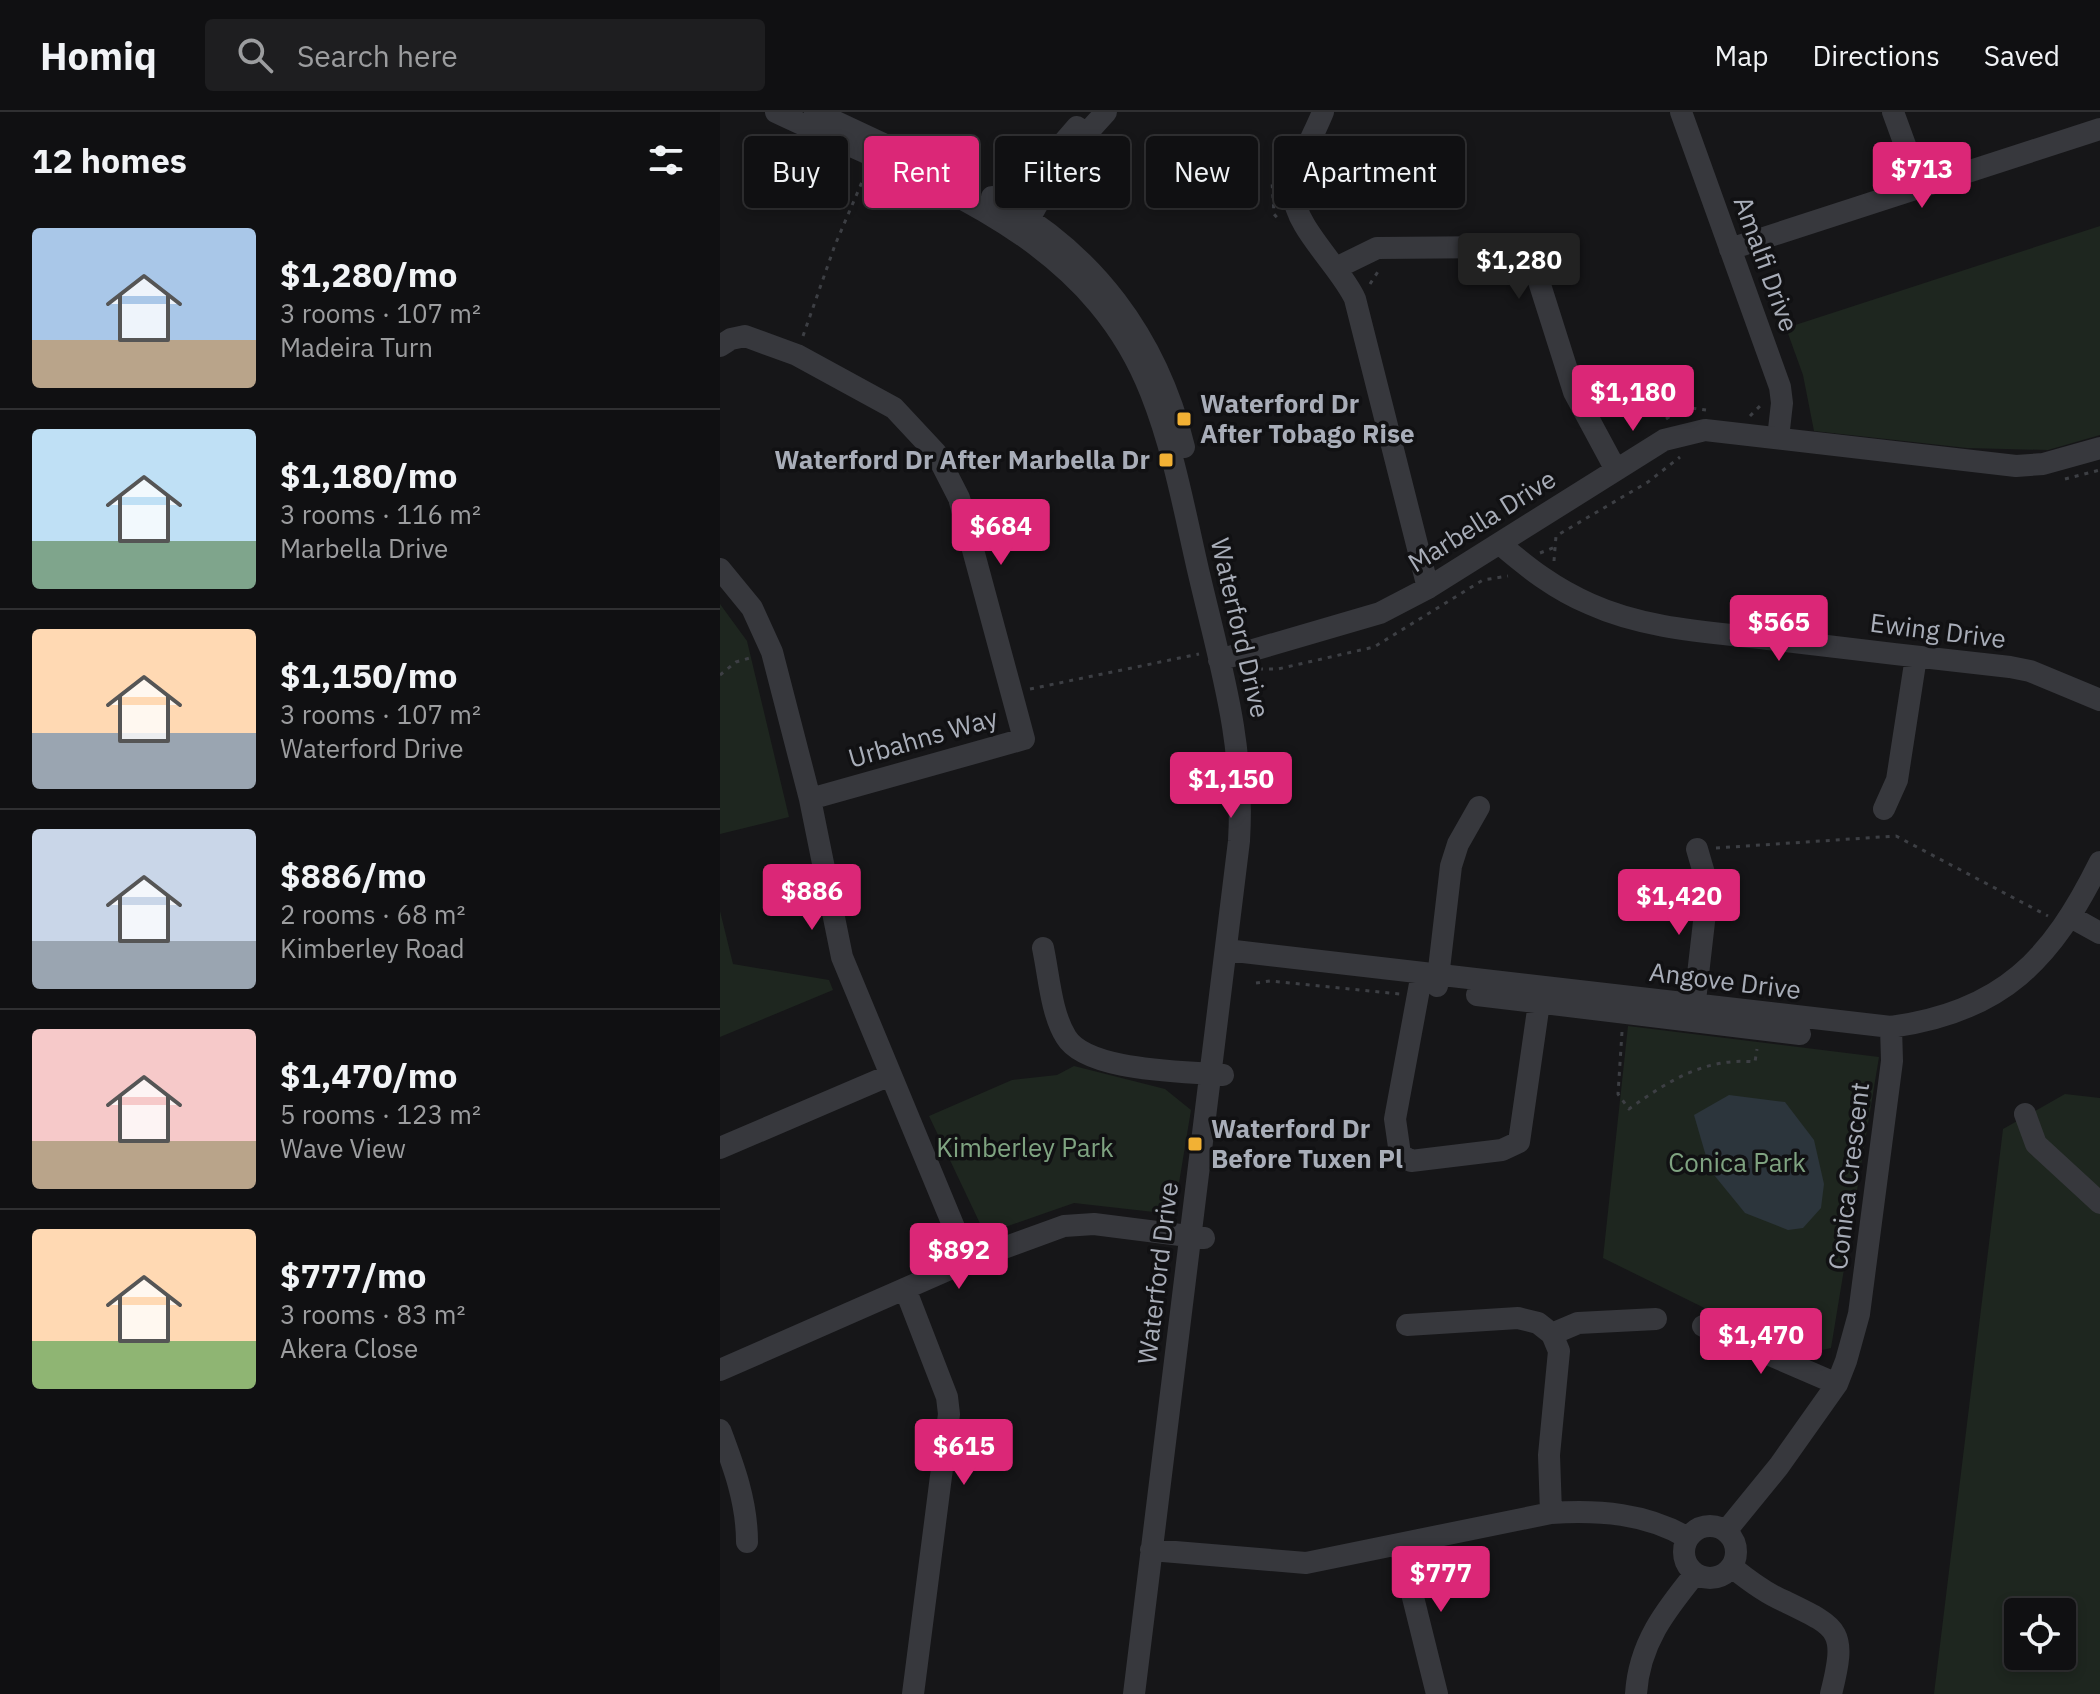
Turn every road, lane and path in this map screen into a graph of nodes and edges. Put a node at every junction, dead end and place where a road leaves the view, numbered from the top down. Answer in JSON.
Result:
{"nodes":[{"id":1,"x":776,"y":112,"type":"edge"},
{"id":2,"x":815,"y":112,"type":"edge"},
{"id":3,"x":1086,"y":112,"type":"edge"},
{"id":4,"x":1106,"y":112,"type":"edge"},
{"id":5,"x":1323,"y":112,"type":"edge"},
{"id":6,"x":1681,"y":112,"type":"edge"},
{"id":7,"x":1893,"y":112,"type":"edge"},
{"id":8,"x":2100,"y":129,"type":"edge"},
{"id":9,"x":864,"y":154,"type":"edge"},
{"id":10,"x":864,"y":179,"type":"edge"},
{"id":11,"x":1920,"y":186,"type":"junction"},
{"id":12,"x":1734,"y":200,"type":"dead end"},
{"id":13,"x":979,"y":205,"type":"edge"},
{"id":14,"x":1020,"y":222,"type":"junction"},
{"id":15,"x":1761,"y":224,"type":"dead end"},
{"id":16,"x":1730,"y":249,"type":"junction"},
{"id":17,"x":1385,"y":261,"type":"dead end"},
{"id":18,"x":1338,"y":267,"type":"junction"},
{"id":19,"x":1357,"y":306,"type":"junction"},
{"id":20,"x":720,"y":346,"type":"edge"},
{"id":21,"x":797,"y":355,"type":"junction"},
{"id":22,"x":1765,"y":401,"type":"dead end"},
{"id":23,"x":1711,"y":410,"type":"dead end"},
{"id":24,"x":1737,"y":414,"type":"dead end"},
{"id":25,"x":1658,"y":424,"type":"dead end"},
{"id":26,"x":1778,"y":438,"type":"junction"},
{"id":27,"x":2100,"y":448,"type":"edge"},
{"id":28,"x":1688,"y":455,"type":"dead end"},
{"id":29,"x":1616,"y":470,"type":"junction"},
{"id":30,"x":2100,"y":470,"type":"edge"},
{"id":31,"x":2053,"y":480,"type":"dead end"},
{"id":32,"x":1500,"y":544,"type":"junction"},
{"id":33,"x":1553,"y":564,"type":"dead end"},
{"id":34,"x":720,"y":569,"type":"edge"},
{"id":35,"x":1428,"y":588,"type":"junction"},
{"id":36,"x":772,"y":652,"type":"junction"},
{"id":37,"x":1223,"y":656,"type":"junction"},
{"id":38,"x":1916,"y":657,"type":"junction"},
{"id":39,"x":720,"y":675,"type":"edge"},
{"id":40,"x":1011,"y":693,"type":"junction"},
{"id":41,"x":2100,"y":700,"type":"edge"},
{"id":42,"x":810,"y":799,"type":"junction"},
{"id":43,"x":1479,"y":807,"type":"dead end"},
{"id":44,"x":1884,"y":809,"type":"dead end"},
{"id":45,"x":1697,"y":849,"type":"joint"},
{"id":46,"x":2100,"y":862,"type":"edge"},
{"id":47,"x":2100,"y":897,"type":"edge"},
{"id":48,"x":2081,"y":925,"type":"edge"},
{"id":49,"x":1043,"y":948,"type":"dead end"},
{"id":50,"x":1232,"y":959,"type":"junction"},
{"id":51,"x":1429,"y":982,"type":"junction"},
{"id":52,"x":1539,"y":1003,"type":"junction"},
{"id":53,"x":1694,"y":1014,"type":"junction"},
{"id":54,"x":1891,"y":1033,"type":"junction"},
{"id":55,"x":1217,"y":1074,"type":"junction"},
{"id":56,"x":888,"y":1076,"type":"junction"},
{"id":57,"x":2025,"y":1114,"type":"dead end"},
{"id":58,"x":720,"y":1148,"type":"edge"},
{"id":59,"x":2100,"y":1203,"type":"edge"},
{"id":60,"x":1197,"y":1238,"type":"junction"},
{"id":61,"x":968,"y":1261,"type":"junction"},
{"id":62,"x":906,"y":1291,"type":"junction"},
{"id":63,"x":1656,"y":1319,"type":"dead end"},
{"id":64,"x":1407,"y":1325,"type":"dead end"},
{"id":65,"x":1703,"y":1326,"type":"dead end"},
{"id":66,"x":1552,"y":1334,"type":"junction"},
{"id":67,"x":720,"y":1370,"type":"edge"},
{"id":68,"x":1837,"y":1384,"type":"junction"},
{"id":69,"x":720,"y":1430,"type":"edge"},
{"id":70,"x":1551,"y":1513,"type":"junction"},
{"id":71,"x":1726,"y":1531,"type":"junction"},
{"id":72,"x":1688,"y":1538,"type":"junction"},
{"id":73,"x":747,"y":1542,"type":"dead end"},
{"id":74,"x":1400,"y":1545,"type":"junction"},
{"id":75,"x":1158,"y":1550,"type":"junction"},
{"id":76,"x":1732,"y":1567,"type":"junction"},
{"id":77,"x":1695,"y":1574,"type":"junction"},
{"id":78,"x":913,"y":1694,"type":"edge"},
{"id":79,"x":1134,"y":1694,"type":"edge"},
{"id":80,"x":1148,"y":1694,"type":"edge"},
{"id":81,"x":1437,"y":1694,"type":"edge"},
{"id":82,"x":1636,"y":1694,"type":"edge"},
{"id":83,"x":1831,"y":1694,"type":"edge"}],
"edges":[{"from":1,"to":9,"type":"street","name":"Waterford Drive"},
{"from":2,"to":14,"type":"street","name":"Waterford Drive"},
{"from":3,"to":14,"type":"street"},
{"from":4,"to":14,"type":"street"},
{"from":5,"to":18,"type":"street"},
{"from":6,"to":16,"type":"street","name":"Amalfi Drive"},
{"from":7,"to":11,"type":"street"},
{"from":8,"to":11,"type":"street"},
{"from":10,"to":21,"type":"path"},
{"from":11,"to":16,"type":"street"},
{"from":12,"to":15,"type":"path"},
{"from":13,"to":14,"type":"street","name":"Waterford Drive"},
{"from":14,"to":37,"type":"street","name":"Waterford Drive"},
{"from":16,"to":26,"type":"street","name":"Amalfi Drive"},
{"from":17,"to":19,"type":"path"},
{"from":18,"to":19,"type":"street"},
{"from":18,"to":29,"type":"street"},
{"from":19,"to":35,"type":"street"},
{"from":20,"to":21,"type":"street","name":"Urbahns Way"},
{"from":21,"to":40,"type":"street","name":"Urbahns Way"},
{"from":22,"to":24,"type":"path"},
{"from":23,"to":25,"type":"path"},
{"from":26,"to":27,"type":"street","name":"Marbella Drive"},
{"from":26,"to":29,"type":"street","name":"Marbella Drive"},
{"from":28,"to":33,"type":"path"},
{"from":29,"to":32,"type":"street","name":"Marbella Drive"},
{"from":30,"to":31,"type":"path"},
{"from":32,"to":35,"type":"street","name":"Marbella Drive"},
{"from":32,"to":38,"type":"street","name":"Ewing Drive"},
{"from":34,"to":36,"type":"street"},
{"from":35,"to":37,"type":"street","name":"Marbella Drive"},
{"from":36,"to":39,"type":"path"},
{"from":36,"to":42,"type":"street"},
{"from":37,"to":40,"type":"path"},
{"from":37,"to":50,"type":"street","name":"Waterford Drive"},
{"from":38,"to":41,"type":"street","name":"Ewing Drive"},
{"from":38,"to":44,"type":"street"},
{"from":40,"to":42,"type":"street","name":"Urbahns Way"},
{"from":42,"to":56,"type":"street"},
{"from":43,"to":51,"type":"street"},
{"from":45,"to":48,"type":"path"},
{"from":45,"to":53,"type":"street"},
{"from":46,"to":48,"type":"street","name":"Angove Drive"},
{"from":47,"to":48,"type":"street","name":"Angove Drive"},
{"from":48,"to":54,"type":"street","name":"Angove Drive"},
{"from":49,"to":55,"type":"street"},
{"from":50,"to":51,"type":"street","name":"Angove Drive"},
{"from":50,"to":55,"type":"street","name":"Waterford Drive"},
{"from":51,"to":52,"type":"street","name":"Angove Drive"},
{"from":51,"to":52,"type":"street"},
{"from":51,"to":53,"type":"street","name":"Angove Drive"},
{"from":52,"to":53,"type":"street","name":"Angove Drive"},
{"from":53,"to":54,"type":"street","name":"Angove Drive"},
{"from":54,"to":68,"type":"street","name":"Conica Crescent"},
{"from":55,"to":60,"type":"street","name":"Waterford Drive"},
{"from":56,"to":58,"type":"street"},
{"from":56,"to":61,"type":"street"},
{"from":57,"to":59,"type":"street"},
{"from":60,"to":61,"type":"street"},
{"from":60,"to":75,"type":"street","name":"Waterford Drive"},
{"from":61,"to":62,"type":"street"},
{"from":62,"to":67,"type":"street"},
{"from":62,"to":78,"type":"street"},
{"from":63,"to":66,"type":"street"},
{"from":64,"to":66,"type":"street"},
{"from":65,"to":68,"type":"street"},
{"from":66,"to":70,"type":"street"},
{"from":68,"to":71,"type":"street","name":"Conica Crescent"},
{"from":69,"to":73,"type":"street"},
{"from":70,"to":72,"type":"street"},
{"from":70,"to":74,"type":"street"},
{"from":71,"to":72,"type":"street"},
{"from":71,"to":76,"type":"street"},
{"from":72,"to":77,"type":"street"},
{"from":74,"to":75,"type":"street"},
{"from":74,"to":81,"type":"street"},
{"from":75,"to":79,"type":"street","name":"Waterford Drive"},
{"from":75,"to":80,"type":"street","name":"Waterford Drive"},
{"from":76,"to":77,"type":"street"},
{"from":76,"to":83,"type":"street"},
{"from":77,"to":82,"type":"street"}]}
